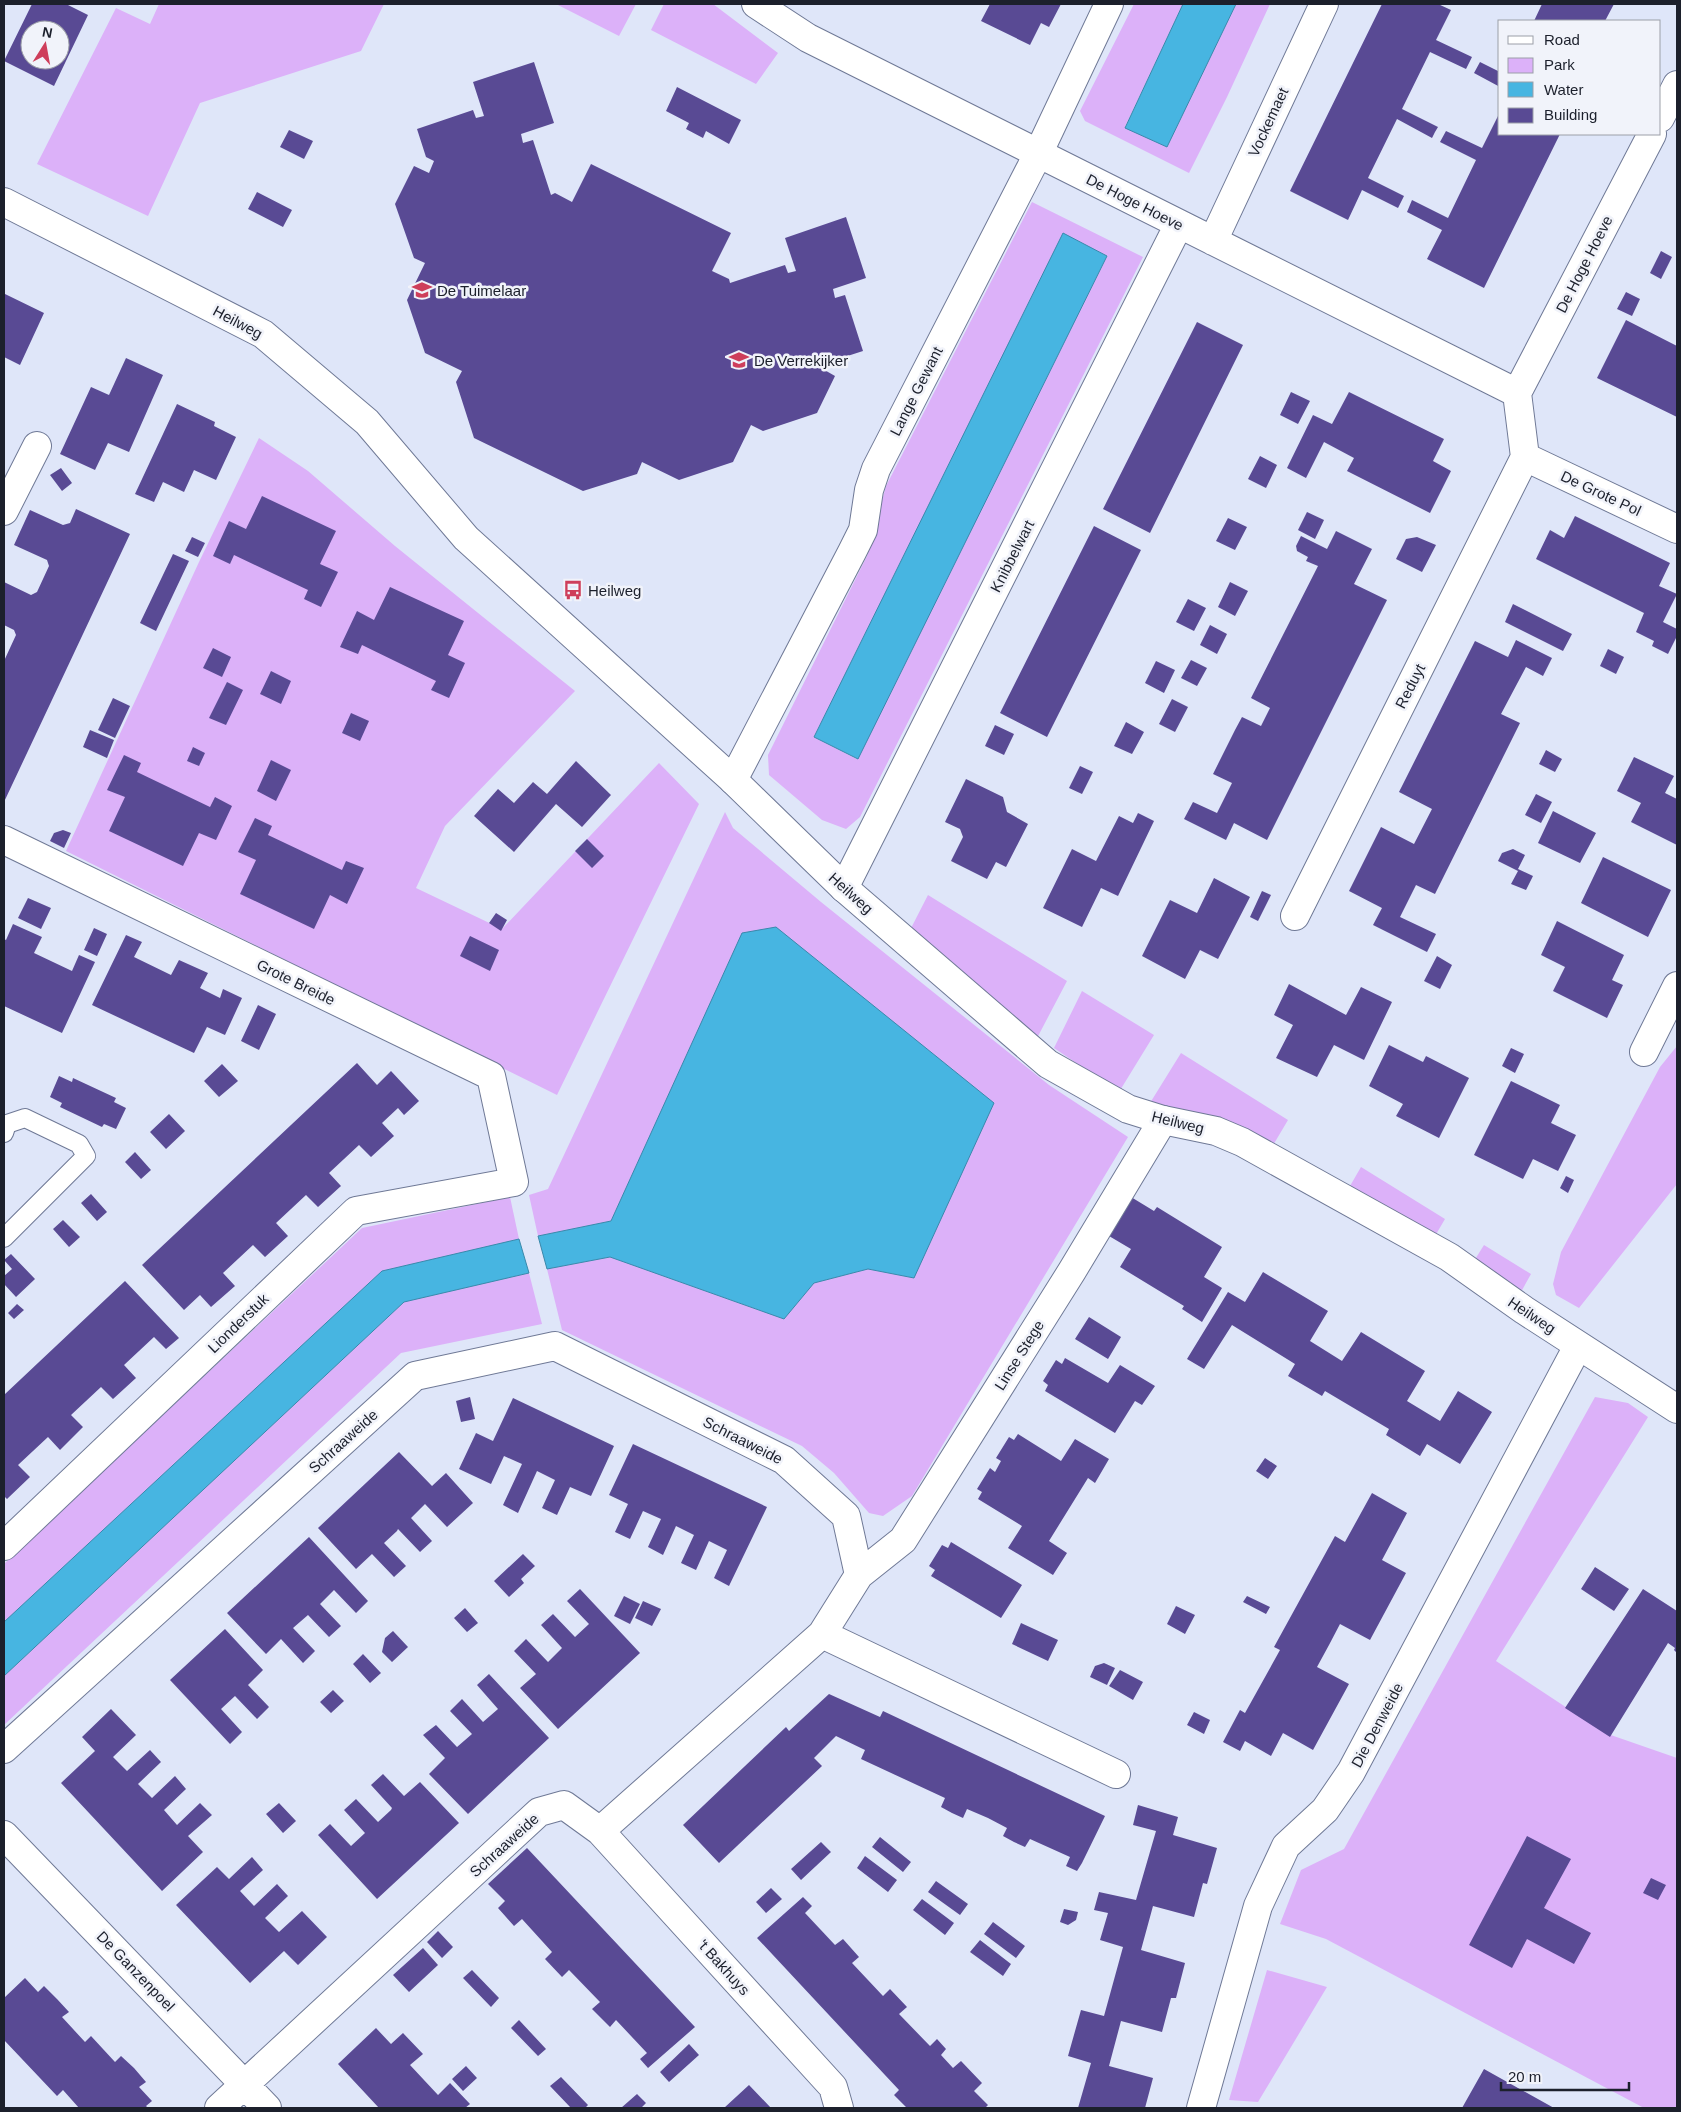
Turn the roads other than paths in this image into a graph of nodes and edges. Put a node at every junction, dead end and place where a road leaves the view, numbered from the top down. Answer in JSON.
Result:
{"nodes":[{"id":1,"x":756,"y":4,"type":"edge"},
{"id":2,"x":1109,"y":4,"type":"edge"},
{"id":3,"x":1324,"y":4,"type":"edge"},
{"id":4,"x":1677,"y":85,"type":"edge"},
{"id":5,"x":1661,"y":116,"type":"edge"},
{"id":6,"x":1651,"y":135,"type":"edge"},
{"id":7,"x":1038,"y":154,"type":"junction"},
{"id":8,"x":4,"y":202,"type":"edge"},
{"id":9,"x":1179,"y":224,"type":"junction"},
{"id":10,"x":1213,"y":241,"type":"junction"},
{"id":11,"x":1517,"y":393,"type":"junction"},
{"id":12,"x":37,"y":446,"type":"dead end"},
{"id":13,"x":1525,"y":457,"type":"junction"},
{"id":14,"x":4,"y":511,"type":"edge"},
{"id":15,"x":1677,"y":529,"type":"edge"},
{"id":16,"x":734,"y":780,"type":"junction"},
{"id":17,"x":4,"y":840,"type":"edge"},
{"id":18,"x":844,"y":888,"type":"junction"},
{"id":19,"x":1295,"y":916,"type":"dead end"},
{"id":20,"x":1677,"y":986,"type":"edge"},
{"id":21,"x":1644,"y":1052,"type":"dead end"},
{"id":22,"x":1163,"y":1120,"type":"junction"},
{"id":23,"x":4,"y":1133,"type":"edge"},
{"id":24,"x":514,"y":1182,"type":"joint"},
{"id":25,"x":4,"y":1238,"type":"edge"},
{"id":26,"x":1578,"y":1346,"type":"junction"},
{"id":27,"x":1677,"y":1409,"type":"edge"},
{"id":28,"x":4,"y":1546,"type":"edge"},
{"id":29,"x":859,"y":1574,"type":"junction"},
{"id":30,"x":822,"y":1634,"type":"junction"},
{"id":31,"x":4,"y":1749,"type":"edge"},
{"id":32,"x":1116,"y":1774,"type":"dead end"},
{"id":33,"x":600,"y":1831,"type":"junction"},
{"id":34,"x":4,"y":1835,"type":"edge"},
{"id":35,"x":244,"y":2084,"type":"junction"},
{"id":36,"x":219,"y":2108,"type":"edge"},
{"id":37,"x":267,"y":2108,"type":"edge"},
{"id":38,"x":839,"y":2108,"type":"edge"},
{"id":39,"x":1201,"y":2108,"type":"edge"}],
"edges":[{"from":1,"to":7,"type":"street","name":"De Hoge Hoeve"},
{"from":2,"to":7,"type":"street","name":"Lange Gewant"},
{"from":3,"to":10,"type":"street","name":"Vockemaet"},
{"from":4,"to":5,"type":"street"},
{"from":6,"to":11,"type":"street","name":"De Hoge Hoeve"},
{"from":7,"to":9,"type":"street","name":"De Hoge Hoeve"},
{"from":7,"to":16,"type":"street","name":"Lange Gewant"},
{"from":8,"to":16,"type":"street","name":"Heilweg"},
{"from":9,"to":10,"type":"street","name":"De Hoge Hoeve"},
{"from":9,"to":18,"type":"street","name":"Knibbelwart"},
{"from":10,"to":11,"type":"street","name":"De Hoge Hoeve"},
{"from":11,"to":13,"type":"street"},
{"from":12,"to":14,"type":"street"},
{"from":13,"to":15,"type":"street","name":"De Grote Pol"},
{"from":13,"to":19,"type":"street","name":"Reduyt"},
{"from":16,"to":18,"type":"street","name":"Heilweg"},
{"from":17,"to":24,"type":"street","name":"Grote Breide"},
{"from":18,"to":22,"type":"street","name":"Heilweg"},
{"from":20,"to":21,"type":"street"},
{"from":22,"to":26,"type":"street","name":"Heilweg"},
{"from":22,"to":29,"type":"street","name":"Linse Stege"},
{"from":23,"to":25,"type":"lane"},
{"from":24,"to":28,"type":"street","name":"Lionderstuk"},
{"from":26,"to":27,"type":"street","name":"Heilweg"},
{"from":26,"to":39,"type":"street","name":"Die Denweide"},
{"from":29,"to":30,"type":"street"},
{"from":29,"to":31,"type":"street","name":"Schraaweide"},
{"from":30,"to":32,"type":"street"},
{"from":30,"to":33,"type":"street"},
{"from":33,"to":35,"type":"street","name":"Schraaweide"},
{"from":33,"to":38,"type":"street","name":"'t Bakhuys"},
{"from":34,"to":35,"type":"street","name":"De Ganzenpoel"},
{"from":35,"to":36,"type":"street"},
{"from":35,"to":37,"type":"street","name":"De Ganzenpoel"}]}
